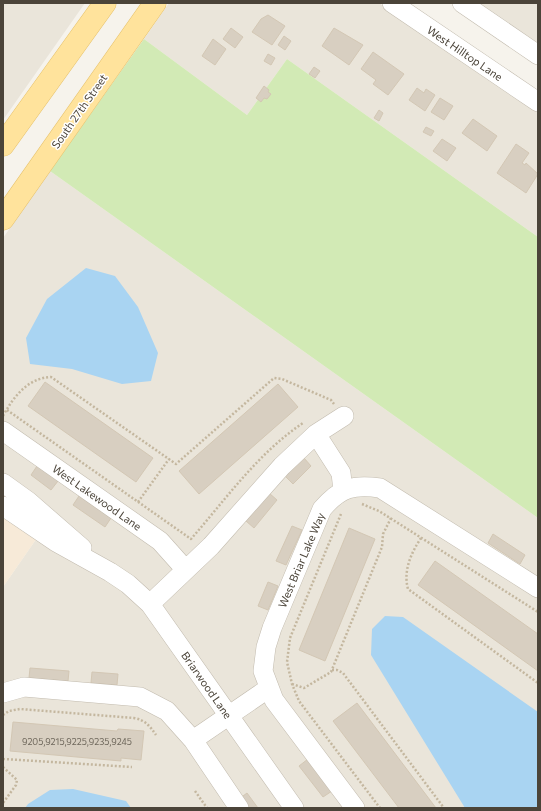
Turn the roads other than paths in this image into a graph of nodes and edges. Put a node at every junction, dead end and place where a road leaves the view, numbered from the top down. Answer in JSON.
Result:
{"nodes":[{"id":1,"x":104,"y":3,"type":"edge"},
{"id":2,"x":155,"y":3,"type":"edge"},
{"id":3,"x":392,"y":3,"type":"edge"},
{"id":4,"x":462,"y":3,"type":"edge"},
{"id":5,"x":535,"y":46,"type":"edge"},
{"id":6,"x":538,"y":102,"type":"edge"},
{"id":7,"x":3,"y":145,"type":"edge"},
{"id":8,"x":3,"y":219,"type":"edge"},
{"id":9,"x":338,"y":409,"type":"road end"},
{"id":10,"x":311,"y":427,"type":"junction"},
{"id":11,"x":3,"y":431,"type":"edge"},
{"id":12,"x":3,"y":483,"type":"edge"},
{"id":13,"x":343,"y":491,"type":"junction"},
{"id":14,"x":3,"y":506,"type":"edge"},
{"id":15,"x":185,"y":569,"type":"junction"},
{"id":16,"x":110,"y":572,"type":"junction"},
{"id":17,"x":538,"y":588,"type":"edge"},
{"id":18,"x":150,"y":604,"type":"junction"},
{"id":19,"x":3,"y":693,"type":"edge"},
{"id":20,"x":271,"y":694,"type":"junction"},
{"id":21,"x":233,"y":721,"type":"junction"},
{"id":22,"x":197,"y":745,"type":"junction"},
{"id":23,"x":239,"y":808,"type":"edge"},
{"id":24,"x":294,"y":808,"type":"edge"},
{"id":25,"x":355,"y":808,"type":"edge"}],
"edges":[{"from":1,"to":7,"type":"main road"},
{"from":2,"to":8,"type":"main road","name":"South 27th Street"},
{"from":3,"to":6,"type":"street","name":"West Hilltop Lane"},
{"from":4,"to":5,"type":"street"},
{"from":9,"to":10,"type":"street"},
{"from":10,"to":13,"type":"street"},
{"from":10,"to":15,"type":"street"},
{"from":11,"to":15,"type":"street","name":"West Lakewood Lane"},
{"from":12,"to":16,"type":"street","name":"Briarwood Lane"},
{"from":13,"to":17,"type":"street","name":"West Briar Lake Way"},
{"from":13,"to":20,"type":"street","name":"West Briar Lake Way"},
{"from":14,"to":16,"type":"street","name":"Briarwood Lane"},
{"from":15,"to":18,"type":"street"},
{"from":16,"to":18,"type":"street","name":"Briarwood Lane"},
{"from":18,"to":21,"type":"street","name":"Briarwood Lane"},
{"from":19,"to":22,"type":"street"},
{"from":20,"to":21,"type":"street"},
{"from":20,"to":25,"type":"street","name":"West Briar Lake Way"},
{"from":21,"to":22,"type":"street"},
{"from":21,"to":24,"type":"street","name":"Briarwood Lane"},
{"from":22,"to":23,"type":"street"}]}
